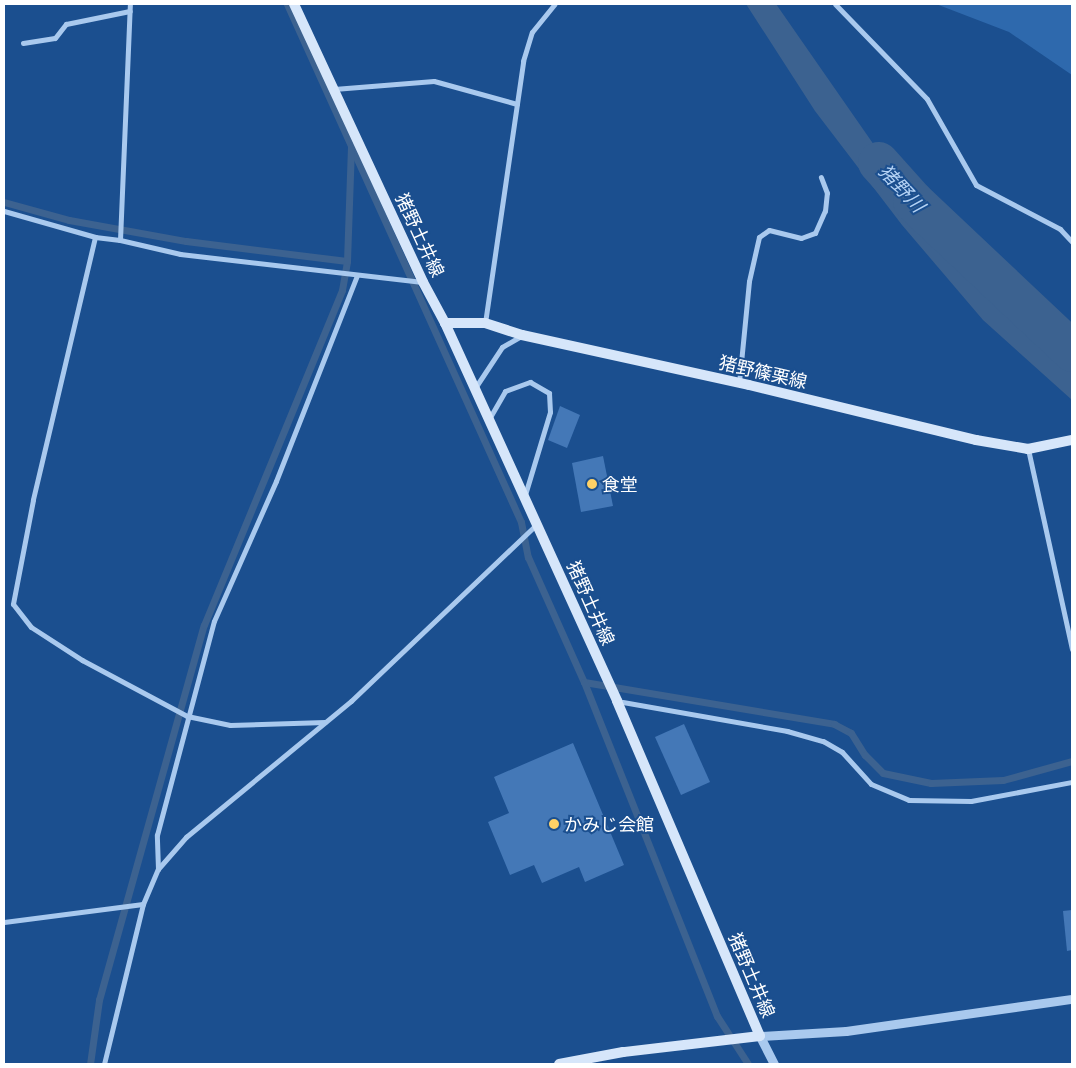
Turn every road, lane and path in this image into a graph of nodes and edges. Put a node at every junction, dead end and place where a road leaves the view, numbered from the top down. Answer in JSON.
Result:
{"nodes":[{"id":1,"x":130,"y":4,"type":"edge"},
{"id":2,"x":294,"y":4,"type":"edge"},
{"id":3,"x":554,"y":4,"type":"edge"},
{"id":4,"x":835,"y":4,"type":"edge"},
{"id":5,"x":130,"y":11,"type":"junction"},
{"id":6,"x":23,"y":43,"type":"dead end"},
{"id":7,"x":333,"y":89,"type":"junction"},
{"id":8,"x":517,"y":104,"type":"junction"},
{"id":9,"x":821,"y":176,"type":"dead end"},
{"id":10,"x":4,"y":211,"type":"edge"},
{"id":11,"x":95,"y":237,"type":"junction"},
{"id":12,"x":120,"y":240,"type":"junction"},
{"id":13,"x":1072,"y":242,"type":"edge"},
{"id":14,"x":357,"y":274,"type":"junction"},
{"id":15,"x":423,"y":282,"type":"junction"},
{"id":16,"x":445,"y":323,"type":"junction"},
{"id":17,"x":485,"y":323,"type":"junction"},
{"id":18,"x":522,"y":335,"type":"junction"},
{"id":19,"x":739,"y":383,"type":"junction"},
{"id":20,"x":475,"y":388,"type":"junction"},
{"id":21,"x":489,"y":420,"type":"junction"},
{"id":22,"x":1072,"y":440,"type":"edge"},
{"id":23,"x":1028,"y":449,"type":"junction"},
{"id":24,"x":525,"y":497,"type":"junction"},
{"id":25,"x":537,"y":524,"type":"junction"},
{"id":26,"x":1072,"y":649,"type":"edge"},
{"id":27,"x":617,"y":701,"type":"junction"},
{"id":28,"x":187,"y":716,"type":"junction"},
{"id":29,"x":324,"y":722,"type":"junction"},
{"id":30,"x":1072,"y":782,"type":"edge"},
{"id":31,"x":158,"y":869,"type":"junction"},
{"id":32,"x":143,"y":904,"type":"junction"},
{"id":33,"x":4,"y":922,"type":"edge"},
{"id":34,"x":1072,"y":999,"type":"edge"},
{"id":35,"x":760,"y":1036,"type":"junction"},
{"id":36,"x":104,"y":1064,"type":"edge"},
{"id":37,"x":559,"y":1064,"type":"edge"},
{"id":38,"x":774,"y":1064,"type":"edge"}],
"edges":[{"from":1,"to":5,"type":"street"},
{"from":2,"to":7,"type":"main road","name":"猪野土井線"},
{"from":3,"to":8,"type":"street"},
{"from":4,"to":13,"type":"street"},
{"from":5,"to":6,"type":"street"},
{"from":5,"to":12,"type":"street"},
{"from":7,"to":8,"type":"street"},
{"from":7,"to":15,"type":"main road","name":"猪野土井線"},
{"from":8,"to":17,"type":"street"},
{"from":9,"to":19,"type":"street"},
{"from":10,"to":11,"type":"street"},
{"from":11,"to":12,"type":"street"},
{"from":11,"to":28,"type":"street"},
{"from":12,"to":14,"type":"street"},
{"from":14,"to":15,"type":"street"},
{"from":14,"to":28,"type":"street"},
{"from":15,"to":16,"type":"main road","name":"猪野土井線"},
{"from":16,"to":17,"type":"main road","name":"猪野篠栗線"},
{"from":16,"to":20,"type":"main road","name":"猪野土井線"},
{"from":17,"to":18,"type":"main road","name":"猪野篠栗線"},
{"from":18,"to":19,"type":"main road","name":"猪野篠栗線"},
{"from":18,"to":20,"type":"street"},
{"from":19,"to":23,"type":"main road","name":"猪野篠栗線"},
{"from":20,"to":21,"type":"main road","name":"猪野土井線"},
{"from":21,"to":24,"type":"main road","name":"猪野土井線"},
{"from":21,"to":24,"type":"street"},
{"from":22,"to":23,"type":"main road","name":"猪野篠栗線"},
{"from":23,"to":26,"type":"street"},
{"from":24,"to":25,"type":"main road","name":"猪野土井線"},
{"from":25,"to":27,"type":"main road","name":"猪野土井線"},
{"from":25,"to":29,"type":"street"},
{"from":27,"to":30,"type":"street"},
{"from":27,"to":35,"type":"main road","name":"猪野土井線"},
{"from":28,"to":29,"type":"street"},
{"from":28,"to":31,"type":"street"},
{"from":29,"to":31,"type":"street"},
{"from":31,"to":32,"type":"street"},
{"from":32,"to":33,"type":"street"},
{"from":32,"to":36,"type":"street"},
{"from":34,"to":35,"type":"street"},
{"from":35,"to":37,"type":"main road","name":"猪野土井線"},
{"from":35,"to":38,"type":"street"}]}
